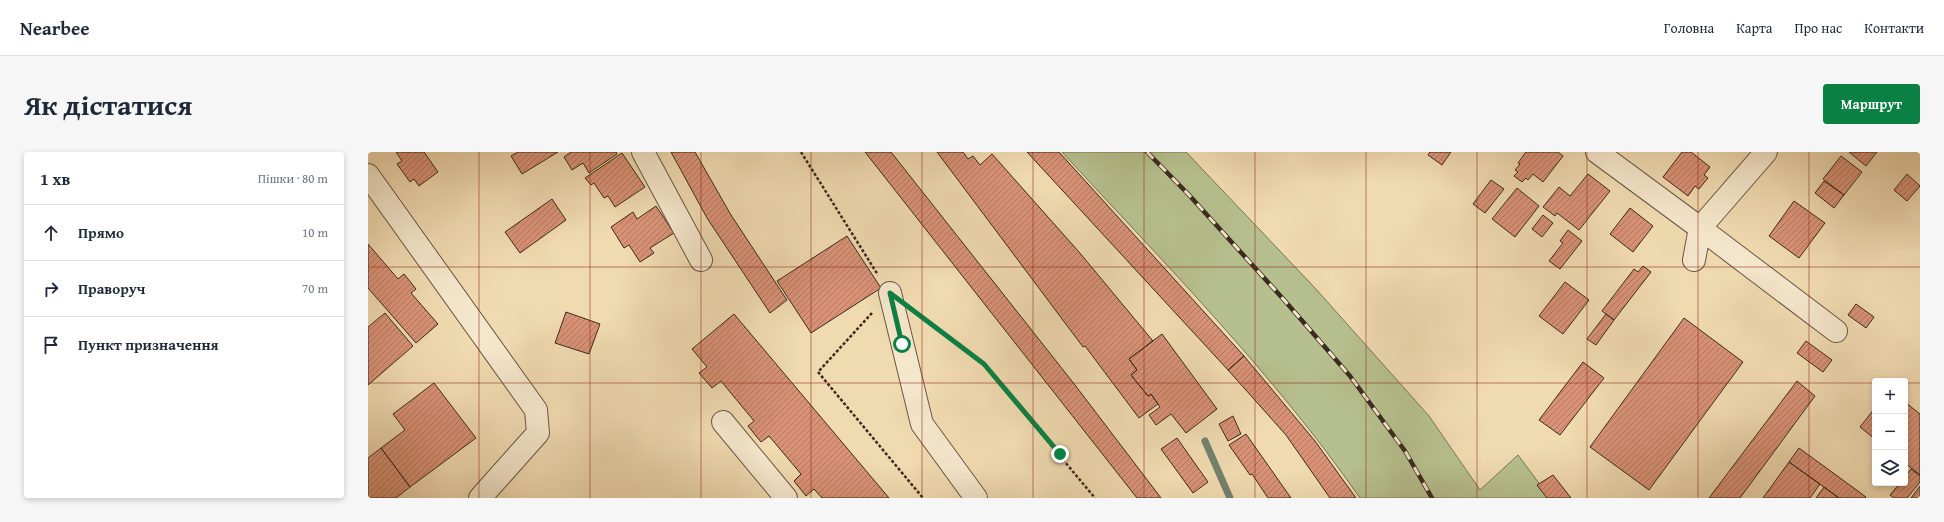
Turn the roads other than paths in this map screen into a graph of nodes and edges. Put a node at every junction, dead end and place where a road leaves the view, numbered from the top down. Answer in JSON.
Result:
{"nodes":[{"id":1,"x":643,"y":152,"type":"edge"},
{"id":2,"x":1597,"y":152,"type":"edge"},
{"id":3,"x":1766,"y":152,"type":"edge"},
{"id":4,"x":368,"y":175,"type":"edge"},
{"id":5,"x":1700,"y":228,"type":"junction"},
{"id":6,"x":701,"y":260,"type":"dead end"},
{"id":7,"x":1694,"y":260,"type":"dead end"},
{"id":8,"x":890,"y":293,"type":"road end"},
{"id":9,"x":1836,"y":331,"type":"dead end"},
{"id":10,"x":723,"y":422,"type":"dead end"},
{"id":11,"x":480,"y":498,"type":"edge"},
{"id":12,"x":786,"y":498,"type":"edge"},
{"id":13,"x":976,"y":498,"type":"edge"}],
"edges":[{"from":1,"to":6,"type":"street"},
{"from":2,"to":5,"type":"street"},
{"from":3,"to":5,"type":"street"},
{"from":4,"to":11,"type":"street"},
{"from":5,"to":7,"type":"street"},
{"from":5,"to":9,"type":"street"},
{"from":8,"to":13,"type":"street"},
{"from":10,"to":12,"type":"street"}]}
